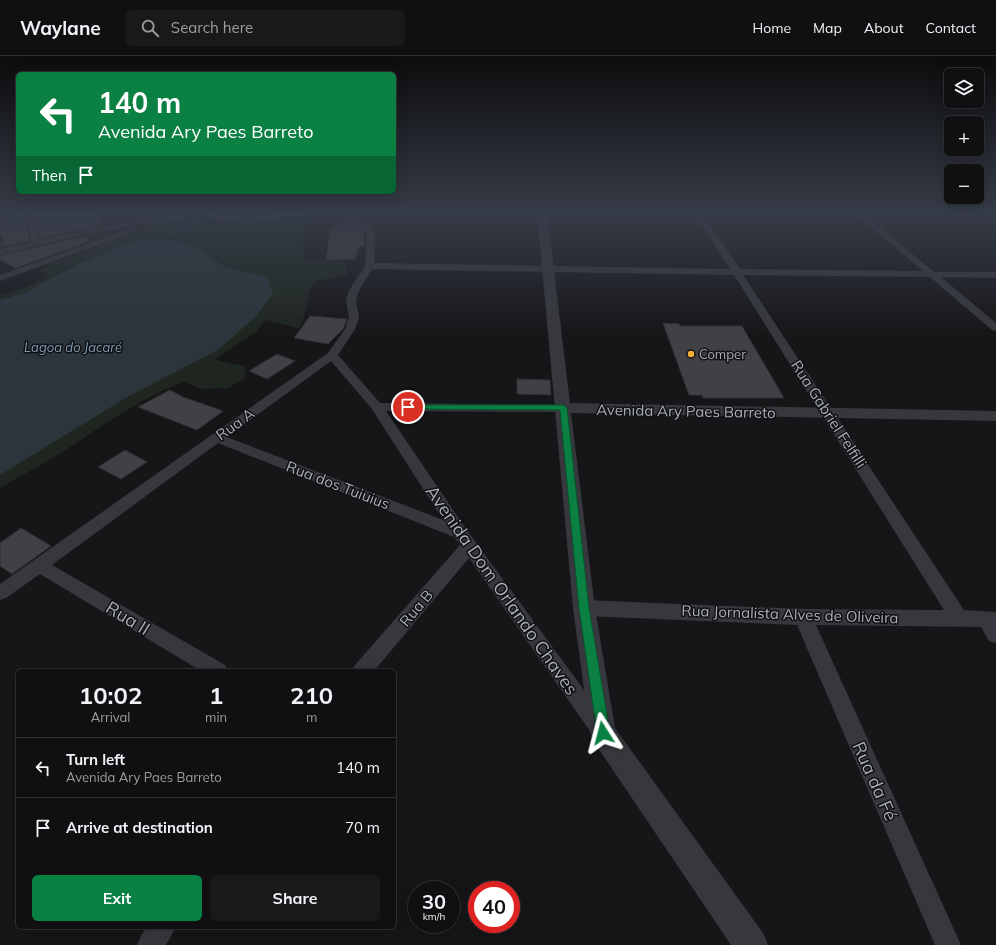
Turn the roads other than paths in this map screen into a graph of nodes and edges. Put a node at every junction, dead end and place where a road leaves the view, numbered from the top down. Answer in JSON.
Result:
{"nodes":[{"id":1,"x":68,"y":253,"type":"edge"},
{"id":2,"x":370,"y":253,"type":"edge"},
{"id":3,"x":547,"y":253,"type":"edge"},
{"id":4,"x":725,"y":253,"type":"edge"},
{"id":5,"x":907,"y":253,"type":"edge"},
{"id":6,"x":369,"y":266,"type":"junction"},
{"id":7,"x":549,"y":270,"type":"junction"},
{"id":8,"x":737,"y":272,"type":"junction"},
{"id":9,"x":931,"y":274,"type":"junction"},
{"id":10,"x":996,"y":275,"type":"edge"},
{"id":11,"x":0,"y":278,"type":"edge"},
{"id":12,"x":996,"y":328,"type":"edge"},
{"id":13,"x":332,"y":355,"type":"junction"},
{"id":14,"x":377,"y":407,"type":"junction"},
{"id":15,"x":563,"y":408,"type":"junction"},
{"id":16,"x":828,"y":414,"type":"junction"},
{"id":17,"x":996,"y":416,"type":"edge"},
{"id":18,"x":217,"y":438,"type":"junction"},
{"id":19,"x":465,"y":540,"type":"junction"},
{"id":20,"x":39,"y":565,"type":"junction"},
{"id":21,"x":0,"y":593,"type":"edge"},
{"id":22,"x":584,"y":608,"type":"junction"},
{"id":23,"x":803,"y":617,"type":"junction"},
{"id":24,"x":959,"y":618,"type":"junction"},
{"id":25,"x":993,"y":625,"type":"edge"},
{"id":26,"x":215,"y":669,"type":"edge"},
{"id":27,"x":364,"y":669,"type":"edge"},
{"id":28,"x":603,"y":733,"type":"junction"},
{"id":29,"x":162,"y":929,"type":"edge"},
{"id":30,"x":150,"y":945,"type":"edge"},
{"id":31,"x":751,"y":945,"type":"edge"},
{"id":32,"x":948,"y":945,"type":"edge"}],
"edges":[{"from":1,"to":11,"type":"street"},
{"from":2,"to":6,"type":"street","name":"Rua A"},
{"from":3,"to":7,"type":"street"},
{"from":4,"to":8,"type":"street","name":"Rua Gabriel Felfilli"},
{"from":5,"to":9,"type":"street"},
{"from":6,"to":7,"type":"street"},
{"from":6,"to":13,"type":"street","name":"Rua A"},
{"from":7,"to":8,"type":"street"},
{"from":7,"to":15,"type":"street"},
{"from":8,"to":9,"type":"street"},
{"from":8,"to":16,"type":"street","name":"Rua Gabriel Felfilli"},
{"from":9,"to":10,"type":"street"},
{"from":9,"to":12,"type":"street"},
{"from":13,"to":14,"type":"street","name":"Avenida Dom Orlando Chaves"},
{"from":13,"to":18,"type":"street","name":"Rua A"},
{"from":14,"to":15,"type":"street","name":"Avenida Ary Paes Barreto"},
{"from":14,"to":19,"type":"street","name":"Avenida Dom Orlando Chaves"},
{"from":15,"to":16,"type":"street","name":"Avenida Ary Paes Barreto"},
{"from":15,"to":22,"type":"street"},
{"from":16,"to":17,"type":"street","name":"Avenida Ary Paes Barreto"},
{"from":16,"to":24,"type":"street","name":"Rua Gabriel Felfilli"},
{"from":18,"to":19,"type":"street","name":"Rua dos Tuiuius"},
{"from":18,"to":20,"type":"street","name":"Rua A"},
{"from":19,"to":27,"type":"street","name":"Rua B"},
{"from":19,"to":28,"type":"street","name":"Avenida Dom Orlando Chaves"},
{"from":20,"to":21,"type":"street","name":"Rua A"},
{"from":20,"to":26,"type":"street","name":"Rua II"},
{"from":22,"to":23,"type":"street","name":"Rua Jornalista Alves de Oliveira"},
{"from":22,"to":28,"type":"street"},
{"from":23,"to":24,"type":"street","name":"Rua Jornalista Alves de Oliveira"},
{"from":23,"to":32,"type":"street","name":"Rua da Fé"},
{"from":24,"to":25,"type":"street","name":"Rua Jornalista Alves de Oliveira"},
{"from":28,"to":31,"type":"street","name":"Avenida Dom Orlando Chaves"},
{"from":29,"to":30,"type":"street"}]}
